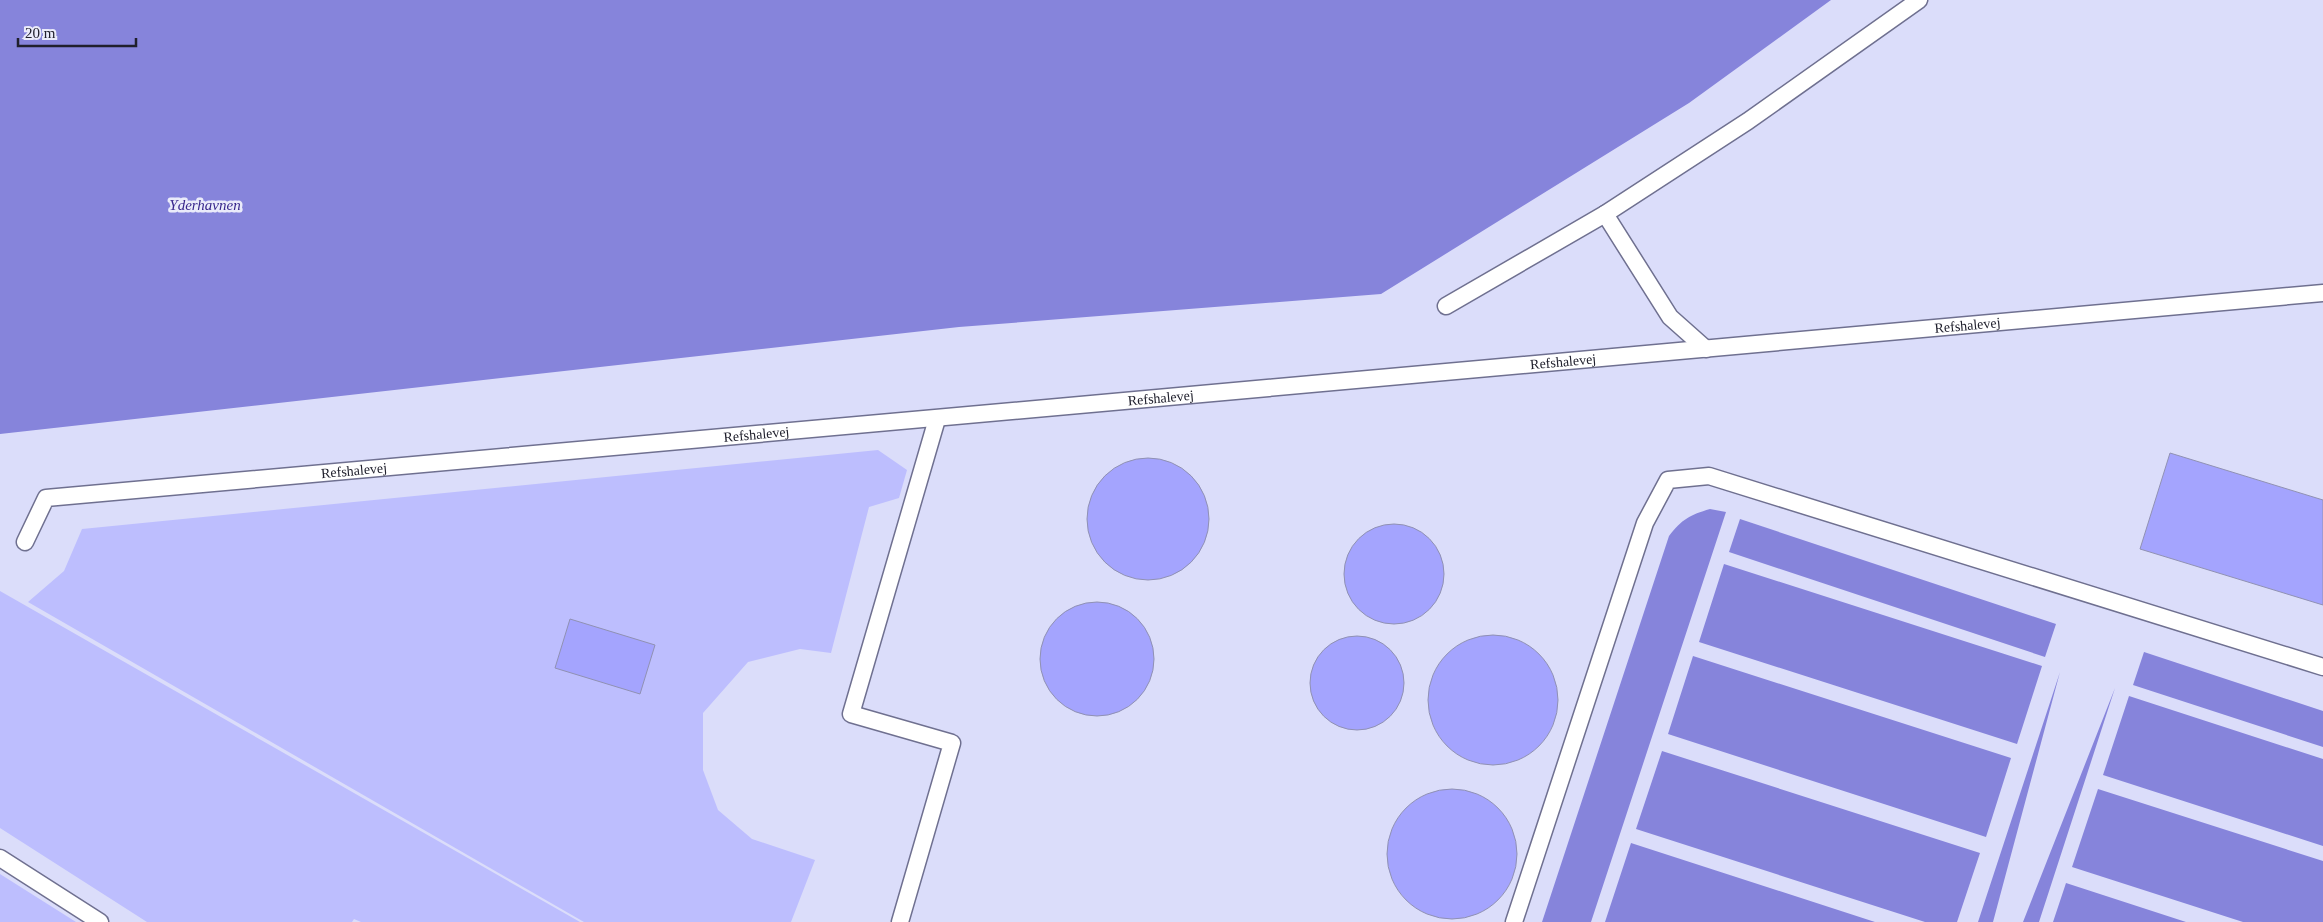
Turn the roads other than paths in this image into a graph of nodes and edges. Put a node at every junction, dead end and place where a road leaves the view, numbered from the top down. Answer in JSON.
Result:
{"nodes":[{"id":1,"x":1919,"y":0,"type":"edge"},
{"id":2,"x":1605,"y":214,"type":"junction"},
{"id":3,"x":2323,"y":293,"type":"edge"},
{"id":4,"x":1446,"y":306,"type":"dead end"},
{"id":5,"x":1706,"y":349,"type":"junction"},
{"id":6,"x":937,"y":419,"type":"junction"},
{"id":7,"x":25,"y":542,"type":"dead end"},
{"id":8,"x":2323,"y":668,"type":"edge"},
{"id":9,"x":0,"y":858,"type":"edge"},
{"id":10,"x":100,"y":922,"type":"edge"},
{"id":11,"x":900,"y":922,"type":"edge"},
{"id":12,"x":1514,"y":922,"type":"edge"}],
"edges":[{"from":1,"to":2,"type":"lane"},
{"from":2,"to":4,"type":"lane"},
{"from":2,"to":5,"type":"lane"},
{"from":3,"to":5,"type":"lane","name":"Refshalevej"},
{"from":5,"to":6,"type":"lane","name":"Refshalevej"},
{"from":6,"to":7,"type":"lane","name":"Refshalevej"},
{"from":6,"to":11,"type":"lane"},
{"from":8,"to":12,"type":"lane"},
{"from":9,"to":10,"type":"lane"}]}
